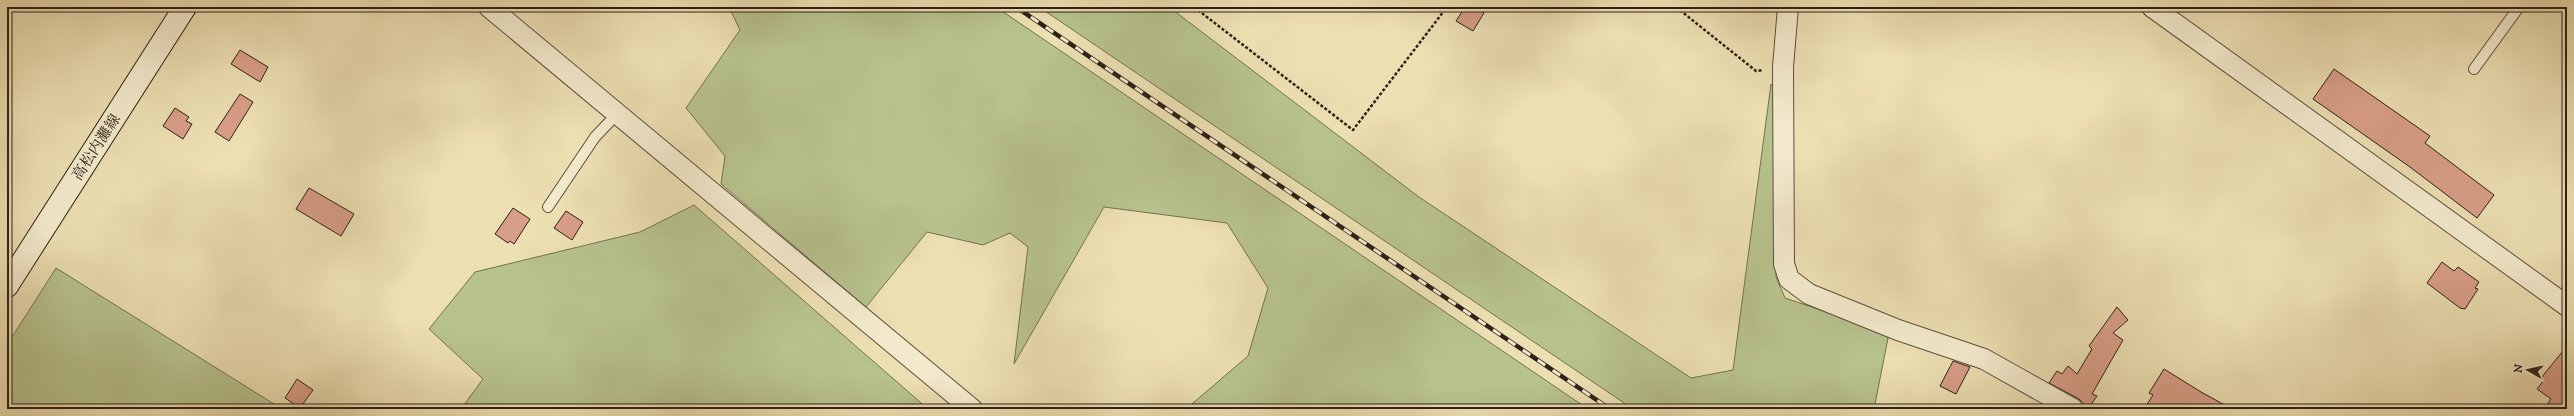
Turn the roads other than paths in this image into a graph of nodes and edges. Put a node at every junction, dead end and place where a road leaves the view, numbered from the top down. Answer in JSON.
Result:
{"nodes":[{"id":1,"x":185,"y":7,"type":"edge"},
{"id":2,"x":489,"y":7,"type":"edge"},
{"id":3,"x":1788,"y":7,"type":"edge"},
{"id":4,"x":2152,"y":7,"type":"edge"},
{"id":5,"x":2519,"y":7,"type":"edge"},
{"id":6,"x":2474,"y":69,"type":"dead end"},
{"id":7,"x":617,"y":114,"type":"junction"},
{"id":8,"x":548,"y":207,"type":"dead end"},
{"id":9,"x":7,"y":286,"type":"edge"},
{"id":10,"x":2567,"y":306,"type":"edge"},
{"id":11,"x":972,"y":409,"type":"edge"},
{"id":12,"x":2073,"y":409,"type":"edge"}],
"edges":[{"from":1,"to":9,"type":"main road","name":"高松内灘線"},
{"from":2,"to":7,"type":"street"},
{"from":3,"to":12,"type":"street"},
{"from":4,"to":10,"type":"street"},
{"from":5,"to":6,"type":"lane"},
{"from":7,"to":8,"type":"lane"},
{"from":7,"to":11,"type":"street"}]}
